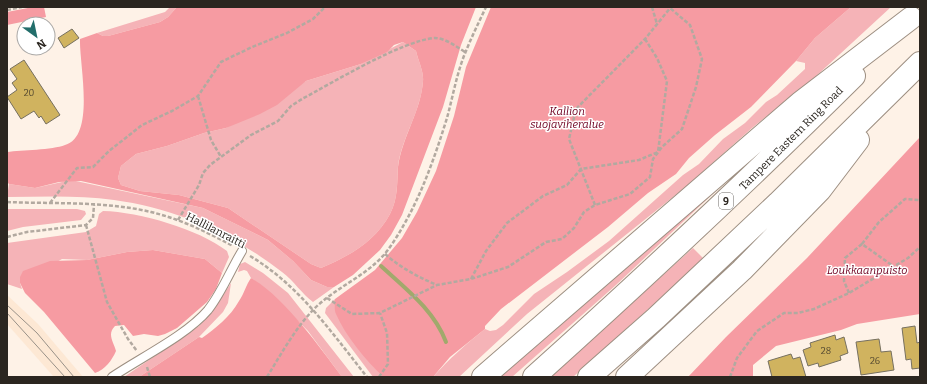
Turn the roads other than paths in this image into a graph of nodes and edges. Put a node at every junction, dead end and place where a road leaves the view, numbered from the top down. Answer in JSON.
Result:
{"nodes":[{"id":1,"x":915,"y":13,"type":"edge"},
{"id":2,"x":920,"y":62,"type":"edge"},
{"id":3,"x":904,"y":80,"type":"junction"},
{"id":4,"x":242,"y":251,"type":"road end"},
{"id":5,"x":112,"y":377,"type":"edge"},
{"id":6,"x":483,"y":377,"type":"edge"},
{"id":7,"x":534,"y":377,"type":"edge"},
{"id":8,"x":589,"y":377,"type":"edge"},
{"id":9,"x":627,"y":377,"type":"edge"}],
"edges":[{"from":1,"to":6,"type":"highway"},
{"from":1,"to":7,"type":"highway","name":"Tampere Eastern Ring Road","number":"9"},
{"from":2,"to":3,"type":"highway"},
{"from":3,"to":8,"type":"highway"},
{"from":3,"to":9,"type":"highway"},
{"from":4,"to":5,"type":"lane"}]}
